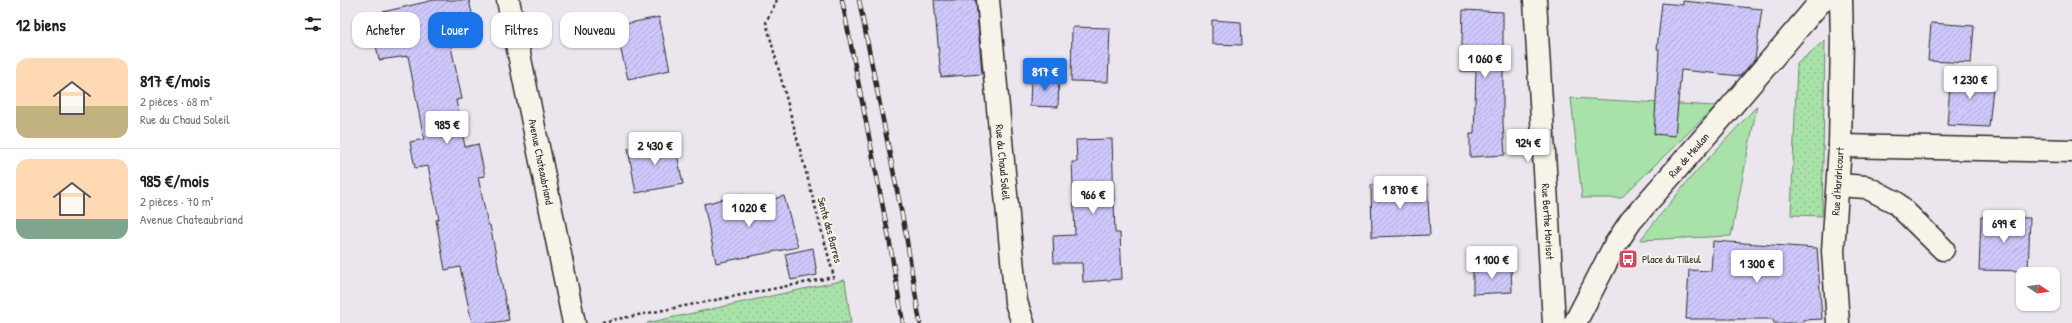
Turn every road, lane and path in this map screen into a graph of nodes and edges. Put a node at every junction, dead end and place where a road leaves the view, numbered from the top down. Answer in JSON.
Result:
{"nodes":[{"id":1,"x":508,"y":0,"type":"edge"},
{"id":2,"x":777,"y":0,"type":"edge"},
{"id":3,"x":988,"y":0,"type":"edge"},
{"id":4,"x":1535,"y":0,"type":"edge"},
{"id":5,"x":1841,"y":0,"type":"edge"},
{"id":6,"x":1820,"y":3,"type":"edge"},
{"id":7,"x":1842,"y":40,"type":"junction"},
{"id":8,"x":1840,"y":146,"type":"junction"},
{"id":9,"x":2072,"y":151,"type":"edge"},
{"id":10,"x":1838,"y":185,"type":"junction"},
{"id":11,"x":1943,"y":250,"type":"dead end"},
{"id":12,"x":574,"y":323,"type":"edge"},
{"id":13,"x":596,"y":323,"type":"edge"},
{"id":14,"x":1023,"y":323,"type":"edge"},
{"id":15,"x":1554,"y":323,"type":"edge"},
{"id":16,"x":1574,"y":323,"type":"edge"},
{"id":17,"x":1838,"y":323,"type":"edge"}],
"edges":[{"from":1,"to":12,"type":"street","name":"Avenue Chateaubriand"},
{"from":2,"to":13,"type":"path","name":"Sente des Barres"},
{"from":3,"to":14,"type":"street","name":"Rue du Chaud Soleil"},
{"from":4,"to":15,"type":"street","name":"Rue Berthe Morisot"},
{"from":5,"to":7,"type":"street","name":"Rue d'Hardricourt"},
{"from":6,"to":7,"type":"street"},
{"from":6,"to":16,"type":"street","name":"Rue de Meulan"},
{"from":7,"to":8,"type":"street","name":"Rue d'Hardricourt"},
{"from":8,"to":9,"type":"street"},
{"from":8,"to":10,"type":"street","name":"Rue d'Hardricourt"},
{"from":10,"to":11,"type":"street"},
{"from":10,"to":17,"type":"street","name":"Rue d'Hardricourt"}]}
